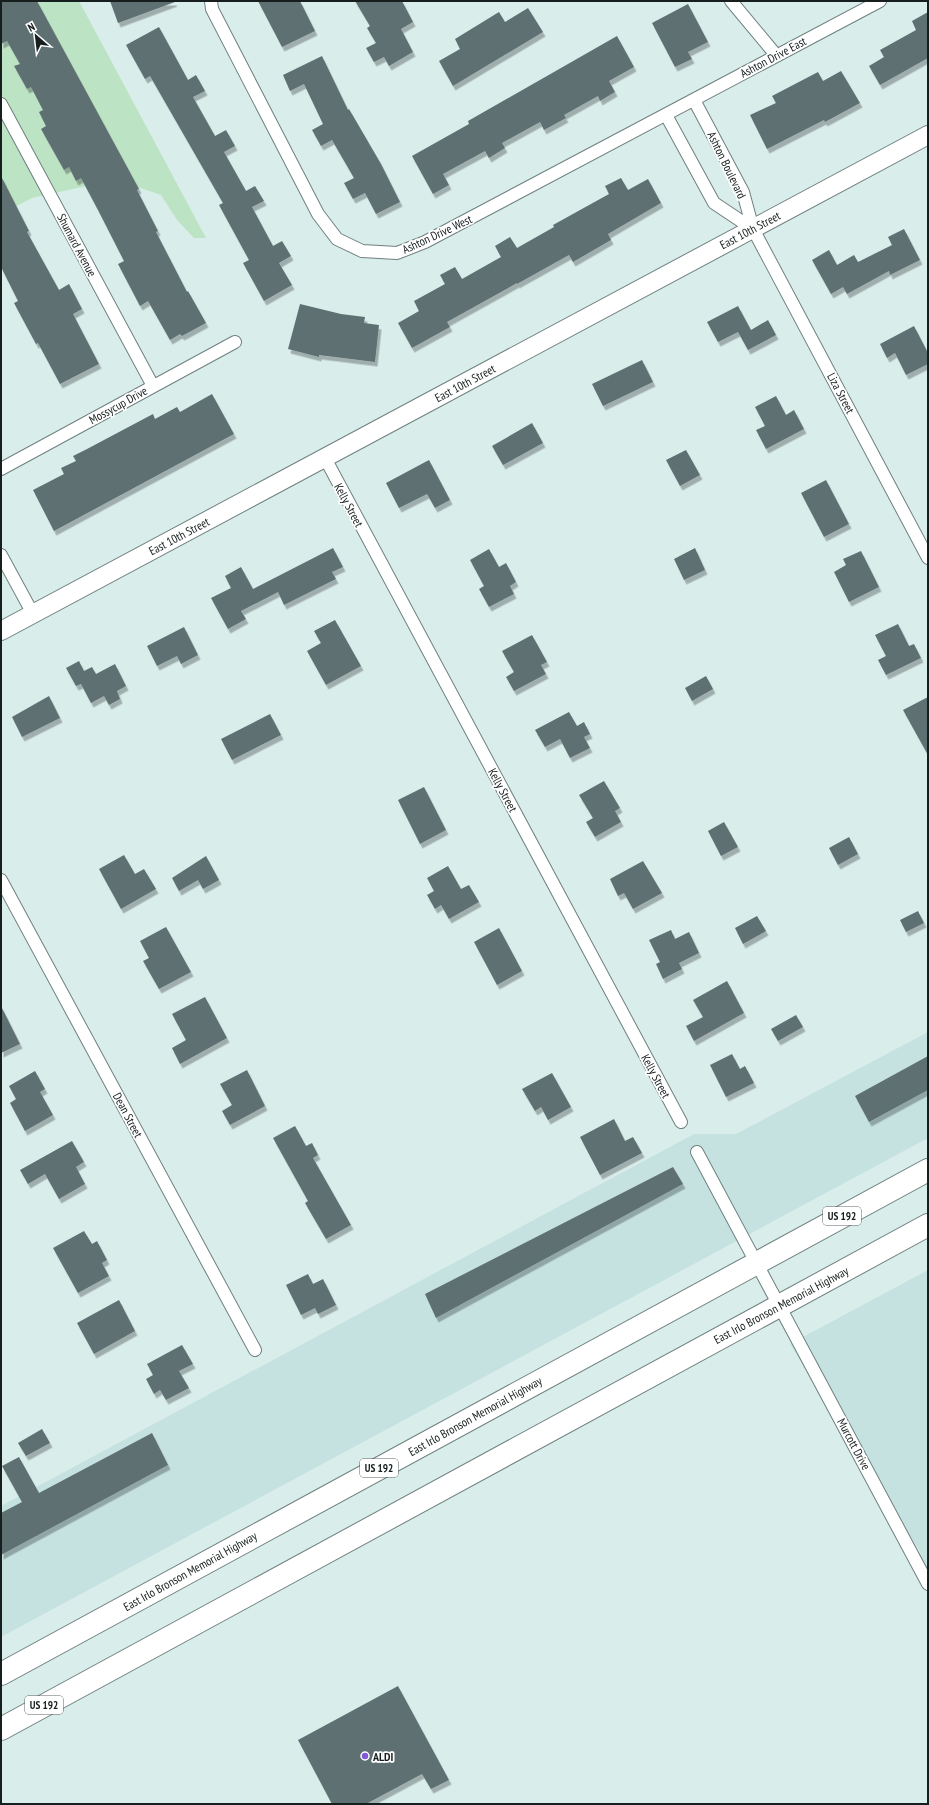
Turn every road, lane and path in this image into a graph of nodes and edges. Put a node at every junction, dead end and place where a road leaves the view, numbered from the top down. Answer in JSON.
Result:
{"nodes":[{"id":1,"x":211,"y":1,"type":"edge"},
{"id":2,"x":731,"y":1,"type":"edge"},
{"id":3,"x":880,"y":1,"type":"edge"},
{"id":4,"x":776,"y":55,"type":"junction"},
{"id":5,"x":694,"y":100,"type":"junction"},
{"id":6,"x":1,"y":104,"type":"edge"},
{"id":7,"x":666,"y":115,"type":"junction"},
{"id":8,"x":928,"y":135,"type":"edge"},
{"id":9,"x":753,"y":229,"type":"junction"},
{"id":10,"x":235,"y":342,"type":"dead end"},
{"id":11,"x":154,"y":386,"type":"junction"},
{"id":12,"x":324,"y":458,"type":"junction"},
{"id":13,"x":1,"y":469,"type":"edge"},
{"id":14,"x":1,"y":555,"type":"edge"},
{"id":15,"x":928,"y":558,"type":"edge"},
{"id":16,"x":33,"y":614,"type":"junction"},
{"id":17,"x":1,"y":631,"type":"edge"},
{"id":18,"x":1,"y":880,"type":"edge"},
{"id":19,"x":681,"y":1122,"type":"dead end"},
{"id":20,"x":697,"y":1152,"type":"dead end"},
{"id":21,"x":928,"y":1170,"type":"edge"},
{"id":22,"x":928,"y":1225,"type":"edge"},
{"id":23,"x":756,"y":1263,"type":"junction"},
{"id":24,"x":779,"y":1306,"type":"junction"},
{"id":25,"x":255,"y":1350,"type":"dead end"},
{"id":26,"x":928,"y":1584,"type":"edge"},
{"id":27,"x":1,"y":1674,"type":"edge"},
{"id":28,"x":1,"y":1729,"type":"edge"}],
"edges":[{"from":1,"to":7,"type":"street","name":"Ashton Drive West"},
{"from":2,"to":4,"type":"street"},
{"from":3,"to":4,"type":"street","name":"Ashton Drive East"},
{"from":4,"to":5,"type":"street","name":"Ashton Drive East"},
{"from":5,"to":7,"type":"street","name":"Ashton Drive East"},
{"from":5,"to":9,"type":"street","name":"Ashton Boulevard"},
{"from":6,"to":11,"type":"street","name":"Shumard Avenue"},
{"from":7,"to":9,"type":"street","name":"Ashton Boulevard"},
{"from":8,"to":9,"type":"street","name":"East 10th Street"},
{"from":9,"to":12,"type":"street","name":"East 10th Street"},
{"from":9,"to":15,"type":"street","name":"Liza Street"},
{"from":10,"to":11,"type":"street","name":"Mossycup Drive"},
{"from":11,"to":13,"type":"street","name":"Mossycup Drive"},
{"from":12,"to":16,"type":"street","name":"East 10th Street"},
{"from":12,"to":19,"type":"street","name":"Kelly Street"},
{"from":14,"to":16,"type":"street"},
{"from":16,"to":17,"type":"street","name":"East 10th Street"},
{"from":18,"to":25,"type":"street","name":"Dean Street"},
{"from":20,"to":23,"type":"street"},
{"from":21,"to":23,"type":"highway","name":"East Irlo Bronson Memorial Highway","number":"US 192"},
{"from":22,"to":24,"type":"highway","name":"East Irlo Bronson Memorial Highway","number":"US 192"},
{"from":23,"to":24,"type":"street"},
{"from":23,"to":27,"type":"highway","name":"East Irlo Bronson Memorial Highway","number":"US 192"},
{"from":24,"to":26,"type":"street","name":"Murcott Drive"},
{"from":24,"to":28,"type":"highway","name":"East Irlo Bronson Memorial Highway","number":"US 192"}]}
